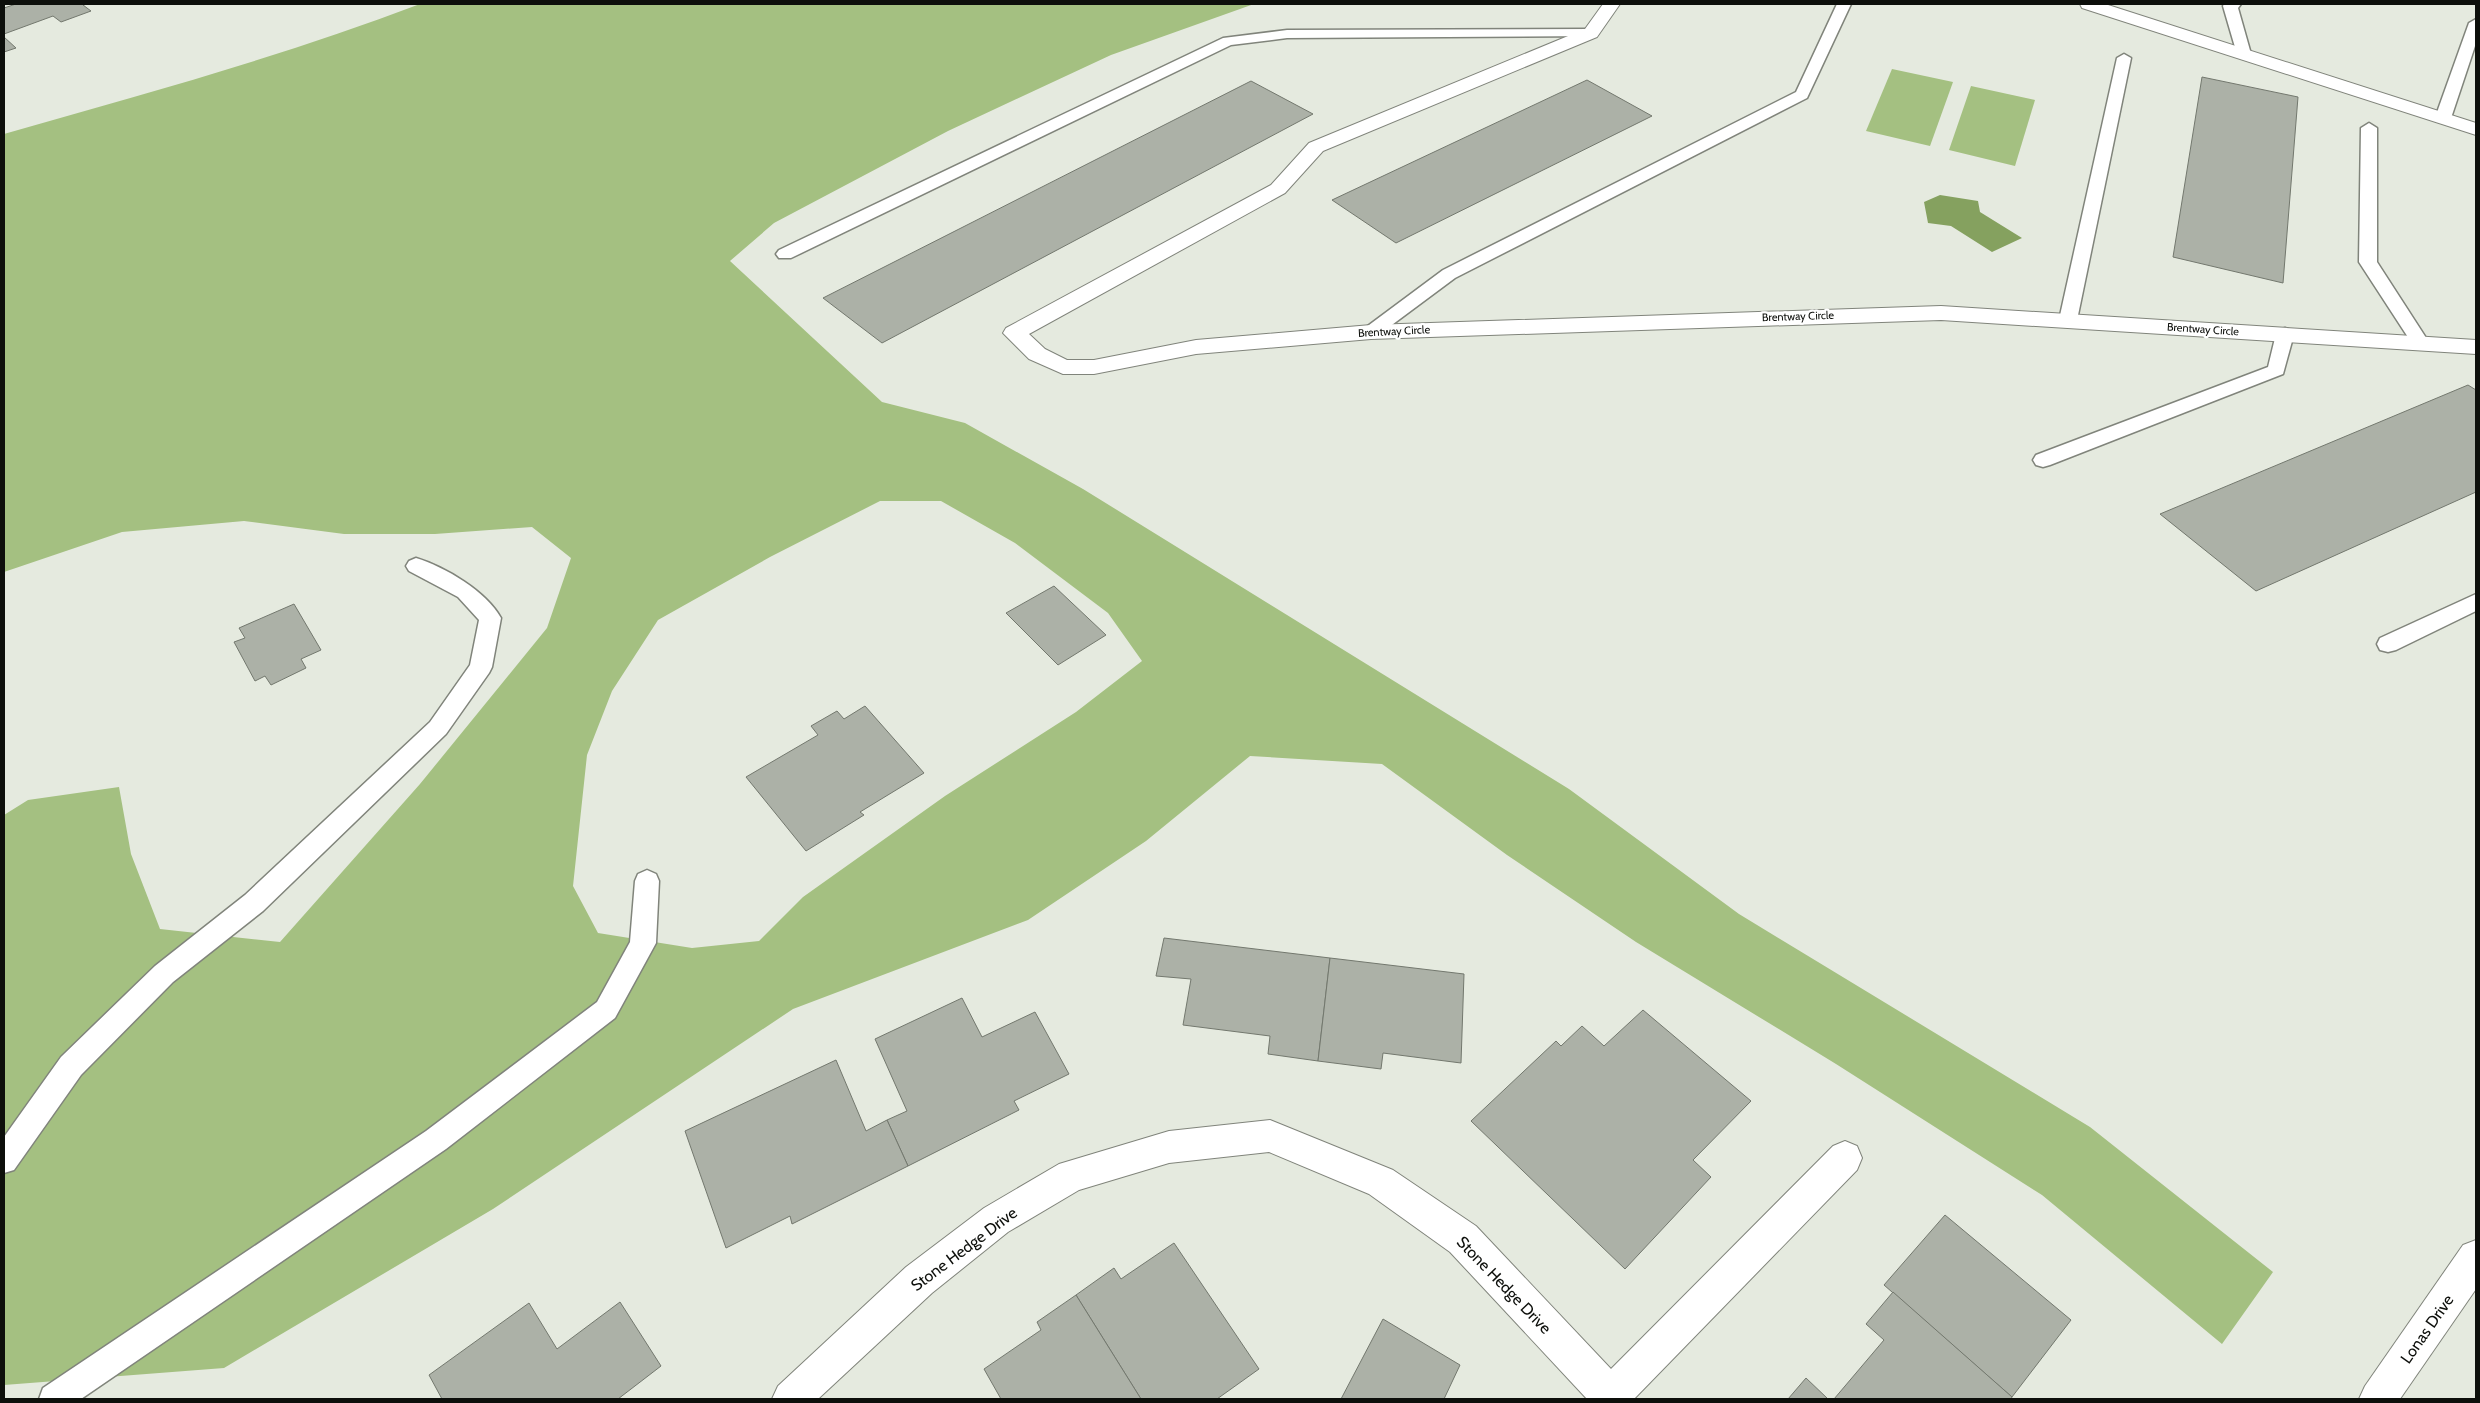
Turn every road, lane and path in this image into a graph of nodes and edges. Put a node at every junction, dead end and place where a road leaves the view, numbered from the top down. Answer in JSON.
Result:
{"nodes":[{"id":1,"x":1612,"y":4,"type":"edge"},
{"id":2,"x":1844,"y":4,"type":"edge"},
{"id":3,"x":2088,"y":4,"type":"edge"},
{"id":4,"x":2234,"y":4,"type":"edge"},
{"id":5,"x":2476,"y":23,"type":"edge"},
{"id":6,"x":1591,"y":33,"type":"junction"},
{"id":7,"x":2244,"y":54,"type":"junction"},
{"id":8,"x":2124,"y":58,"type":"dead end"},
{"id":9,"x":2444,"y":118,"type":"junction"},
{"id":10,"x":2369,"y":128,"type":"dead end"},
{"id":11,"x":2476,"y":129,"type":"edge"},
{"id":12,"x":785,"y":254,"type":"dead end"},
{"id":13,"x":2068,"y":320,"type":"junction"},
{"id":14,"x":1371,"y":332,"type":"junction"},
{"id":15,"x":2285,"y":334,"type":"junction"},
{"id":16,"x":2421,"y":344,"type":"junction"},
{"id":17,"x":2476,"y":347,"type":"edge"},
{"id":18,"x":2043,"y":460,"type":"dead end"},
{"id":19,"x":416,"y":566,"type":"dead end"},
{"id":20,"x":2476,"y":602,"type":"edge"},
{"id":21,"x":2388,"y":644,"type":"dead end"},
{"id":22,"x":647,"y":881,"type":"dead end"},
{"id":23,"x":1845,"y":1158,"type":"dead end"},
{"id":24,"x":4,"y":1160,"type":"edge"},
{"id":25,"x":2476,"y":1258,"type":"edge"},
{"id":26,"x":1609,"y":1398,"type":"edge"},
{"id":27,"x":54,"y":1399,"type":"edge"},
{"id":28,"x":791,"y":1399,"type":"edge"},
{"id":29,"x":2378,"y":1399,"type":"edge"}],
"edges":[{"from":1,"to":6,"type":"street"},
{"from":2,"to":14,"type":"lane"},
{"from":3,"to":7,"type":"street"},
{"from":4,"to":7,"type":"lane"},
{"from":5,"to":9,"type":"lane"},
{"from":6,"to":12,"type":"lane"},
{"from":6,"to":14,"type":"street","name":"Brentway Circle"},
{"from":7,"to":9,"type":"street"},
{"from":8,"to":13,"type":"lane"},
{"from":9,"to":11,"type":"street"},
{"from":10,"to":16,"type":"lane"},
{"from":13,"to":14,"type":"street","name":"Brentway Circle"},
{"from":13,"to":15,"type":"street","name":"Brentway Circle"},
{"from":15,"to":16,"type":"street","name":"Brentway Circle"},
{"from":15,"to":18,"type":"lane"},
{"from":16,"to":17,"type":"street","name":"Brentway Circle"},
{"from":19,"to":24,"type":"lane"},
{"from":20,"to":21,"type":"lane"},
{"from":22,"to":27,"type":"lane"},
{"from":23,"to":26,"type":"street","name":"Stone Hedge Drive"},
{"from":25,"to":29,"type":"street","name":"Lonas Drive"},
{"from":26,"to":28,"type":"street","name":"Stone Hedge Drive"}]}
